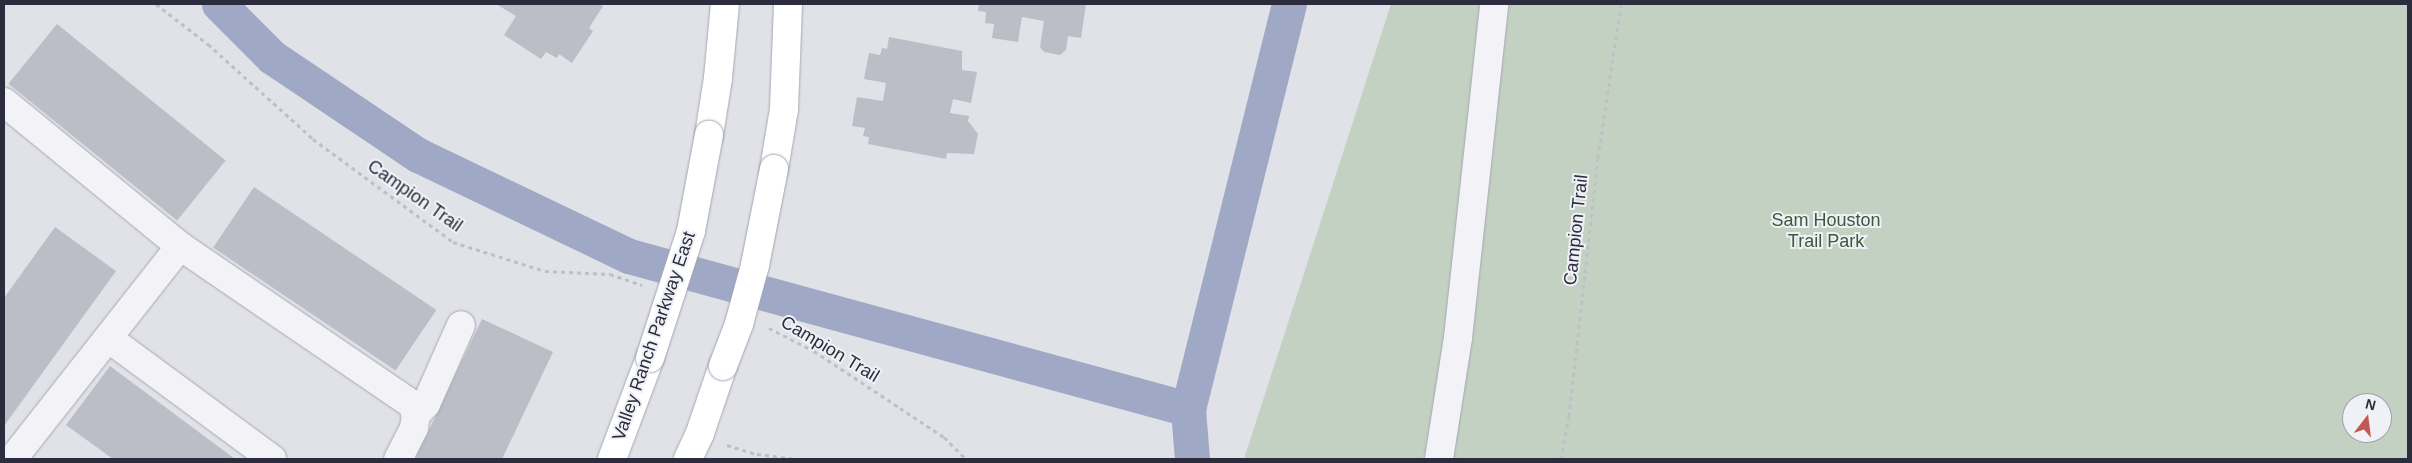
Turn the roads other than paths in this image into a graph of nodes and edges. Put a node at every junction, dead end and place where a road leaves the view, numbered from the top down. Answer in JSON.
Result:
{"nodes":[{"id":1,"x":725,"y":4,"type":"edge"},
{"id":2,"x":788,"y":4,"type":"edge"},
{"id":3,"x":1494,"y":4,"type":"edge"},
{"id":4,"x":4,"y":102,"type":"edge"},
{"id":5,"x":180,"y":246,"type":"junction"},
{"id":6,"x":461,"y":325,"type":"dead end"},
{"id":7,"x":108,"y":338,"type":"junction"},
{"id":8,"x":416,"y":415,"type":"junction"},
{"id":9,"x":15,"y":456,"type":"dead end"},
{"id":10,"x":272,"y":459,"type":"edge"},
{"id":11,"x":398,"y":459,"type":"edge"},
{"id":12,"x":612,"y":459,"type":"edge"},
{"id":13,"x":688,"y":459,"type":"edge"},
{"id":14,"x":1439,"y":459,"type":"edge"}],
"edges":[{"from":1,"to":12,"type":"main road","name":"Valley Ranch Parkway East","bridge":true},
{"from":2,"to":13,"type":"main road","bridge":true},
{"from":3,"to":14,"type":"lane"},
{"from":4,"to":5,"type":"lane"},
{"from":5,"to":7,"type":"lane"},
{"from":5,"to":8,"type":"lane"},
{"from":6,"to":8,"type":"lane"},
{"from":7,"to":9,"type":"lane"},
{"from":7,"to":10,"type":"lane"},
{"from":8,"to":11,"type":"lane"}]}
